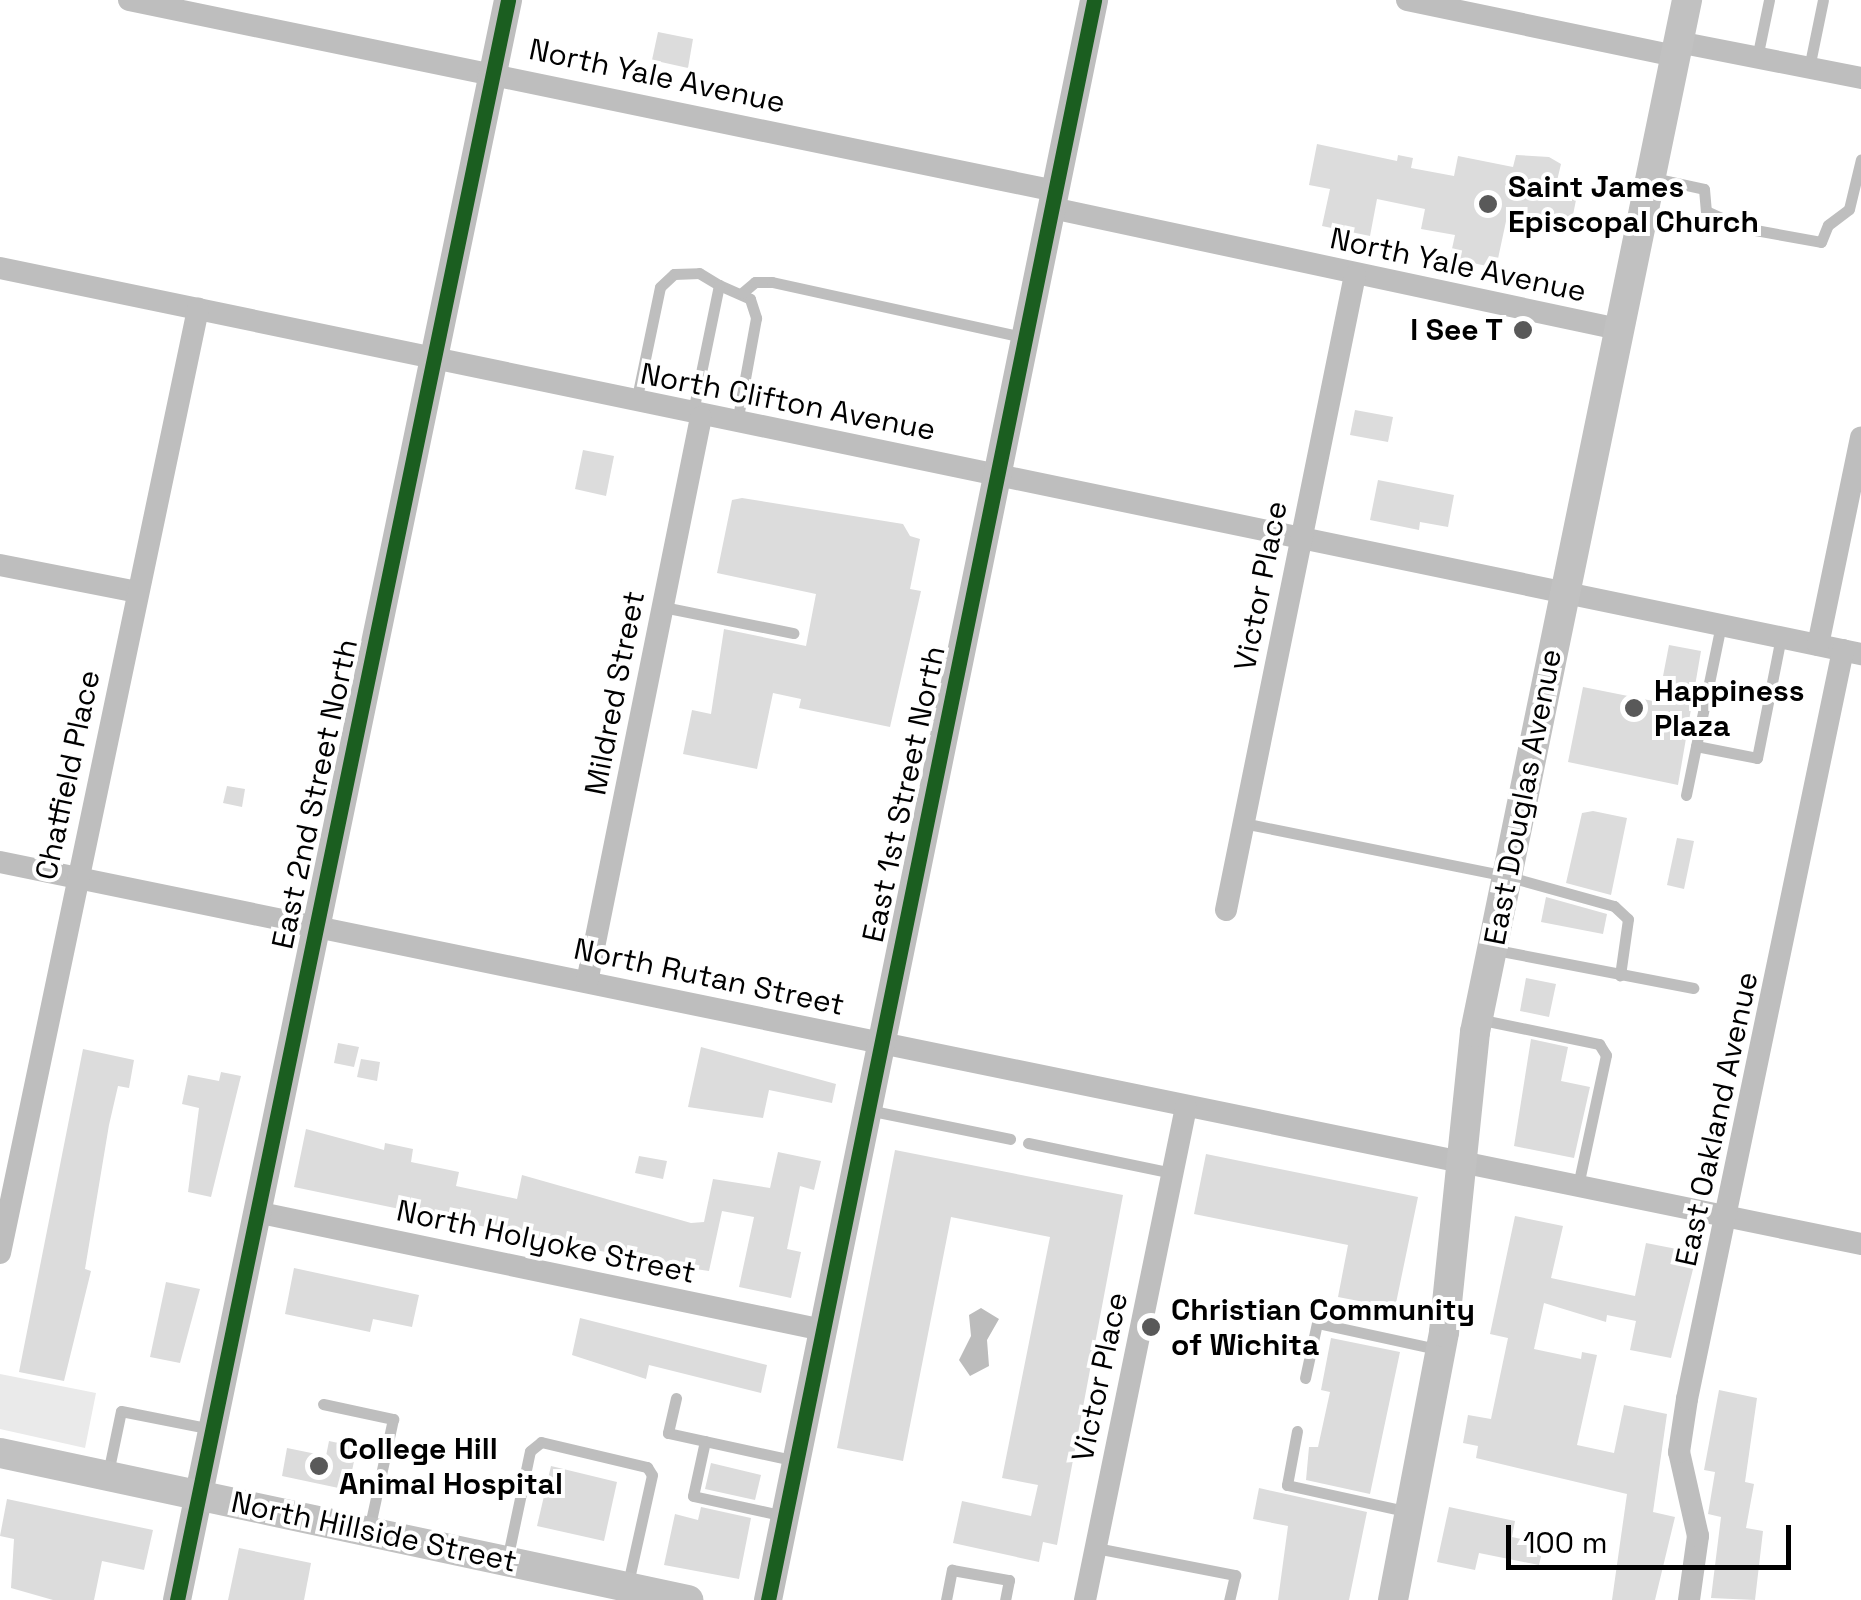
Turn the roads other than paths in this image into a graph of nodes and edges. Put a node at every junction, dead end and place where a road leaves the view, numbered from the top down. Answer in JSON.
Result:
{"nodes":[{"id":1,"x":129,"y":0,"type":"edge"},
{"id":2,"x":508,"y":0,"type":"edge"},
{"id":3,"x":1094,"y":0,"type":"edge"},
{"id":4,"x":1407,"y":0,"type":"edge"},
{"id":5,"x":1686,"y":0,"type":"edge"},
{"id":6,"x":1769,"y":0,"type":"edge"},
{"id":7,"x":1823,"y":0,"type":"edge"},
{"id":8,"x":1676,"y":49,"type":"junction"},
{"id":9,"x":1757,"y":58,"type":"junction"},
{"id":10,"x":1809,"y":68,"type":"junction"},
{"id":11,"x":492,"y":73,"type":"junction"},
{"id":12,"x":1861,"y":78,"type":"edge"},
{"id":13,"x":1861,"y":160,"type":"edge"},
{"id":14,"x":1650,"y":177,"type":"junction"},
{"id":15,"x":1053,"y":200,"type":"junction"},
{"id":16,"x":0,"y":268,"type":"edge"},
{"id":17,"x":1355,"y":275,"type":"junction"},
{"id":18,"x":719,"y":285,"type":"junction"},
{"id":19,"x":742,"y":292,"type":"junction"},
{"id":20,"x":198,"y":309,"type":"junction"},
{"id":21,"x":1618,"y":329,"type":"junction"},
{"id":22,"x":1025,"y":338,"type":"junction"},
{"id":23,"x":435,"y":360,"type":"junction"},
{"id":24,"x":636,"y":402,"type":"junction"},
{"id":25,"x":697,"y":415,"type":"junction"},
{"id":26,"x":738,"y":423,"type":"junction"},
{"id":27,"x":1861,"y":438,"type":"edge"},
{"id":28,"x":997,"y":474,"type":"junction"},
{"id":29,"x":1301,"y":537,"type":"junction"},
{"id":30,"x":0,"y":565,"type":"edge"},
{"id":31,"x":137,"y":592,"type":"junction"},
{"id":32,"x":1564,"y":593,"type":"junction"},
{"id":33,"x":663,"y":607,"type":"junction"},
{"id":34,"x":1720,"y":624,"type":"junction"},
{"id":35,"x":793,"y":633,"type":"dead end"},
{"id":36,"x":1781,"y":638,"type":"junction"},
{"id":37,"x":1818,"y":645,"type":"junction"},
{"id":38,"x":1852,"y":652,"type":"edge"},
{"id":39,"x":1696,"y":746,"type":"junction"},
{"id":40,"x":1686,"y":795,"type":"dead end"},
{"id":41,"x":1244,"y":824,"type":"junction"},
{"id":42,"x":0,"y":862,"type":"edge"},
{"id":43,"x":1506,"y":876,"type":"junction"},
{"id":44,"x":76,"y":878,"type":"junction"},
{"id":45,"x":1226,"y":910,"type":"dead end"},
{"id":46,"x":316,"y":926,"type":"junction"},
{"id":47,"x":1492,"y":950,"type":"junction"},
{"id":48,"x":1620,"y":975,"type":"junction"},
{"id":49,"x":587,"y":982,"type":"junction"},
{"id":50,"x":1693,"y":988,"type":"dead end"},
{"id":51,"x":1478,"y":1019,"type":"junction"},
{"id":52,"x":881,"y":1044,"type":"junction"},
{"id":53,"x":1186,"y":1107,"type":"junction"},
{"id":54,"x":868,"y":1110,"type":"junction"},
{"id":55,"x":1010,"y":1139,"type":"dead end"},
{"id":56,"x":1028,"y":1143,"type":"dead end"},
{"id":57,"x":1464,"y":1163,"type":"junction"},
{"id":58,"x":8,"y":1172,"type":"edge"},
{"id":59,"x":1173,"y":1172,"type":"junction"},
{"id":60,"x":1578,"y":1186,"type":"junction"},
{"id":61,"x":256,"y":1212,"type":"junction"},
{"id":62,"x":1729,"y":1216,"type":"junction"},
{"id":63,"x":1861,"y":1244,"type":"edge"},
{"id":64,"x":0,"y":1253,"type":"edge"},
{"id":65,"x":823,"y":1330,"type":"junction"},
{"id":66,"x":1440,"y":1350,"type":"junction"},
{"id":67,"x":1305,"y":1378,"type":"dead end"},
{"id":68,"x":676,"y":1398,"type":"dead end"},
{"id":69,"x":324,"y":1404,"type":"dead end"},
{"id":70,"x":212,"y":1429,"type":"junction"},
{"id":71,"x":1297,"y":1431,"type":"dead end"},
{"id":72,"x":706,"y":1441,"type":"junction"},
{"id":73,"x":0,"y":1454,"type":"edge"},
{"id":74,"x":796,"y":1460,"type":"junction"},
{"id":75,"x":107,"y":1475,"type":"junction"},
{"id":76,"x":199,"y":1494,"type":"junction"},
{"id":77,"x":1410,"y":1512,"type":"junction"},
{"id":78,"x":785,"y":1516,"type":"junction"},
{"id":79,"x":369,"y":1530,"type":"junction"},
{"id":80,"x":1096,"y":1548,"type":"junction"},
{"id":81,"x":507,"y":1560,"type":"junction"},
{"id":82,"x":628,"y":1587,"type":"junction"},
{"id":83,"x":590,"y":1589,"type":"edge"},
{"id":84,"x":177,"y":1600,"type":"edge"},
{"id":85,"x":688,"y":1600,"type":"edge"},
{"id":86,"x":768,"y":1600,"type":"edge"},
{"id":87,"x":946,"y":1600,"type":"edge"},
{"id":88,"x":1005,"y":1600,"type":"edge"},
{"id":89,"x":1086,"y":1600,"type":"edge"},
{"id":90,"x":1229,"y":1600,"type":"edge"},
{"id":91,"x":1393,"y":1600,"type":"edge"},
{"id":92,"x":1689,"y":1600,"type":"edge"}],
"edges":[{"from":1,"to":11,"type":"street","name":"North Yale Avenue"},
{"from":2,"to":11,"type":"street","name":"East 2nd Street North"},
{"from":3,"to":15,"type":"street","name":"East 1st Street North"},
{"from":4,"to":8,"type":"street"},
{"from":5,"to":8,"type":"main road","name":"East Douglas Avenue"},
{"from":6,"to":9,"type":"lane"},
{"from":7,"to":10,"type":"lane"},
{"from":8,"to":9,"type":"street"},
{"from":8,"to":14,"type":"main road","name":"East Douglas Avenue"},
{"from":9,"to":10,"type":"street"},
{"from":10,"to":12,"type":"street"},
{"from":11,"to":15,"type":"street","name":"North Yale Avenue"},
{"from":11,"to":23,"type":"street","name":"East 2nd Street North"},
{"from":13,"to":14,"type":"lane"},
{"from":14,"to":21,"type":"main road","name":"East Douglas Avenue"},
{"from":15,"to":17,"type":"street","name":"North Yale Avenue"},
{"from":15,"to":22,"type":"street","name":"East 1st Street North"},
{"from":16,"to":20,"type":"street","name":"North Clifton Avenue"},
{"from":17,"to":21,"type":"street","name":"North Yale Avenue"},
{"from":17,"to":29,"type":"street","name":"Victor Place"},
{"from":18,"to":19,"type":"lane"},
{"from":18,"to":24,"type":"lane"},
{"from":18,"to":25,"type":"lane"},
{"from":19,"to":22,"type":"lane"},
{"from":19,"to":26,"type":"lane"},
{"from":20,"to":23,"type":"street","name":"North Clifton Avenue"},
{"from":20,"to":31,"type":"street","name":"Chatfield Place"},
{"from":21,"to":32,"type":"main road","name":"East Douglas Avenue"},
{"from":22,"to":28,"type":"street","name":"East 1st Street North"},
{"from":23,"to":24,"type":"street","name":"North Clifton Avenue"},
{"from":23,"to":46,"type":"street","name":"East 2nd Street North"},
{"from":24,"to":25,"type":"street","name":"North Clifton Avenue"},
{"from":25,"to":26,"type":"street","name":"North Clifton Avenue"},
{"from":25,"to":33,"type":"street","name":"Mildred Street"},
{"from":26,"to":28,"type":"street","name":"North Clifton Avenue"},
{"from":27,"to":37,"type":"street"},
{"from":28,"to":29,"type":"street","name":"North Clifton Avenue"},
{"from":28,"to":52,"type":"street","name":"East 1st Street North"},
{"from":29,"to":32,"type":"street","name":"North Clifton Avenue"},
{"from":29,"to":41,"type":"street","name":"Victor Place"},
{"from":30,"to":31,"type":"street"},
{"from":31,"to":44,"type":"street","name":"Chatfield Place"},
{"from":32,"to":34,"type":"street","name":"North Clifton Avenue"},
{"from":32,"to":43,"type":"main road","name":"East Douglas Avenue"},
{"from":33,"to":35,"type":"lane"},
{"from":33,"to":49,"type":"street","name":"Mildred Street"},
{"from":34,"to":36,"type":"street","name":"North Clifton Avenue"},
{"from":34,"to":39,"type":"lane"},
{"from":36,"to":37,"type":"street","name":"North Clifton Avenue"},
{"from":36,"to":39,"type":"lane"},
{"from":37,"to":38,"type":"street","name":"North Clifton Avenue"},
{"from":38,"to":62,"type":"street","name":"East Oakland Avenue"},
{"from":39,"to":40,"type":"lane"},
{"from":41,"to":43,"type":"lane"},
{"from":41,"to":45,"type":"street","name":"Victor Place"},
{"from":42,"to":44,"type":"street","name":"North Rutan Street"},
{"from":43,"to":47,"type":"main road","name":"East Douglas Avenue"},
{"from":43,"to":48,"type":"lane"},
{"from":44,"to":46,"type":"street","name":"North Rutan Street"},
{"from":44,"to":58,"type":"street","name":"Chatfield Place"},
{"from":46,"to":49,"type":"street","name":"North Rutan Street"},
{"from":46,"to":61,"type":"street","name":"East 2nd Street North"},
{"from":47,"to":48,"type":"lane"},
{"from":47,"to":51,"type":"main road","name":"East Douglas Avenue"},
{"from":48,"to":50,"type":"lane"},
{"from":49,"to":52,"type":"street","name":"North Rutan Street"},
{"from":51,"to":57,"type":"main road","name":"East Douglas Avenue"},
{"from":51,"to":60,"type":"lane"},
{"from":52,"to":53,"type":"street","name":"North Rutan Street"},
{"from":52,"to":54,"type":"street","name":"East 1st Street North"},
{"from":53,"to":57,"type":"street","name":"North Rutan Street"},
{"from":53,"to":59,"type":"street","name":"Victor Place"},
{"from":54,"to":55,"type":"lane"},
{"from":54,"to":65,"type":"street","name":"East 1st Street North"},
{"from":56,"to":59,"type":"lane"},
{"from":57,"to":60,"type":"street","name":"North Rutan Street"},
{"from":57,"to":66,"type":"main road","name":"East Douglas Avenue"},
{"from":58,"to":64,"type":"street","name":"Chatfield Place"},
{"from":59,"to":80,"type":"street","name":"Victor Place"},
{"from":60,"to":62,"type":"street","name":"North Rutan Street"},
{"from":61,"to":65,"type":"street","name":"North Holyoke Street"},
{"from":61,"to":70,"type":"street","name":"East 2nd Street North"},
{"from":62,"to":63,"type":"street","name":"North Rutan Street"},
{"from":62,"to":92,"type":"street","name":"East Oakland Avenue"},
{"from":65,"to":74,"type":"street","name":"East 1st Street North"},
{"from":66,"to":67,"type":"lane"},
{"from":66,"to":77,"type":"main road","name":"East Douglas Avenue"},
{"from":68,"to":72,"type":"lane"},
{"from":69,"to":79,"type":"lane"},
{"from":70,"to":75,"type":"lane"},
{"from":70,"to":76,"type":"street","name":"East 2nd Street North"},
{"from":71,"to":77,"type":"lane"},
{"from":72,"to":74,"type":"lane"},
{"from":72,"to":78,"type":"lane"},
{"from":73,"to":75,"type":"main road","name":"North Hillside Street"},
{"from":74,"to":78,"type":"street","name":"East 1st Street North"},
{"from":75,"to":76,"type":"main road","name":"North Hillside Street"},
{"from":76,"to":79,"type":"main road","name":"North Hillside Street"},
{"from":76,"to":84,"type":"street","name":"East 2nd Street North"},
{"from":77,"to":91,"type":"main road","name":"East Douglas Avenue"},
{"from":78,"to":86,"type":"street","name":"East 1st Street North"},
{"from":79,"to":81,"type":"main road","name":"North Hillside Street"},
{"from":80,"to":89,"type":"street","name":"Victor Place"},
{"from":80,"to":90,"type":"lane"},
{"from":81,"to":82,"type":"lane"},
{"from":81,"to":83,"type":"main road","name":"North Hillside Street"},
{"from":82,"to":83,"type":"main road","name":"North Hillside Street"},
{"from":82,"to":85,"type":"main road","name":"North Hillside Street"},
{"from":87,"to":88,"type":"lane"}]}
